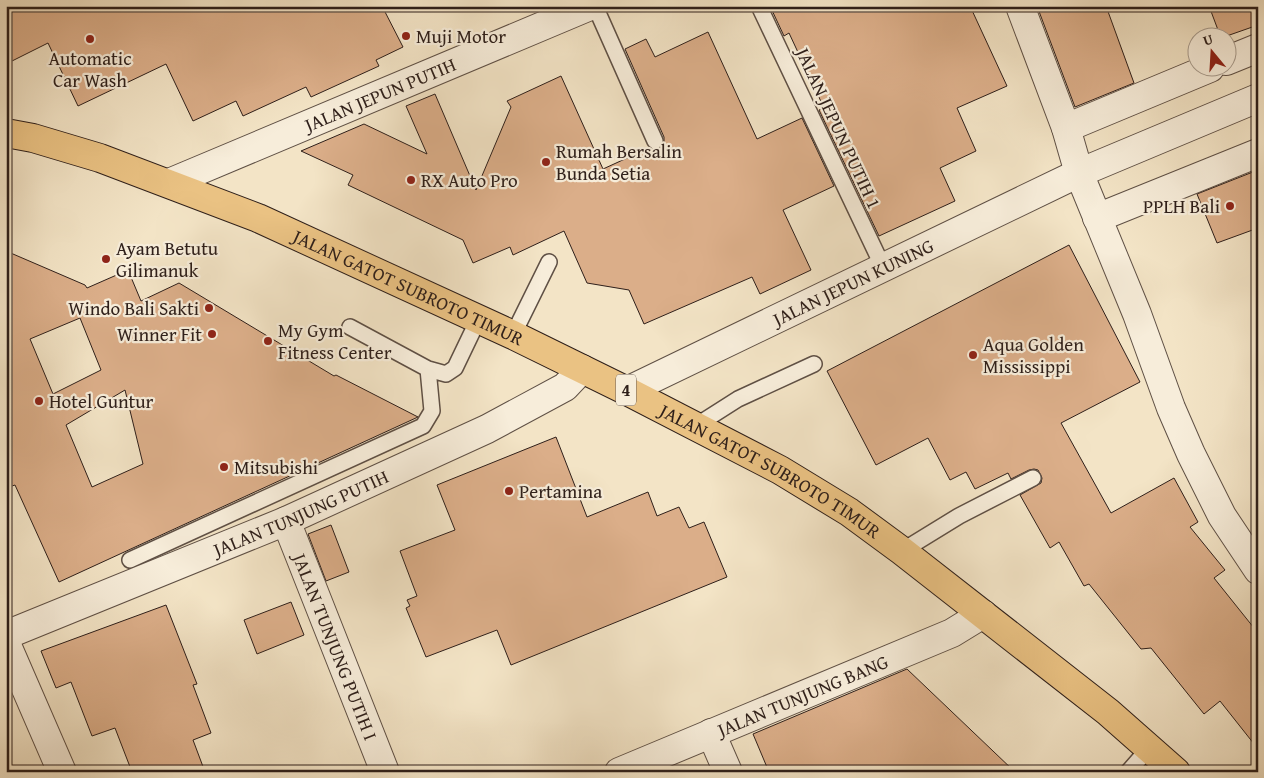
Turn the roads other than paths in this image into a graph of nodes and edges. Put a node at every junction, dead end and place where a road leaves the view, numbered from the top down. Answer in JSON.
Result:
{"nodes":[{"id":1,"x":590,"y":6,"type":"edge"},
{"id":2,"x":595,"y":6,"type":"edge"},
{"id":3,"x":759,"y":6,"type":"edge"},
{"id":4,"x":1020,"y":6,"type":"edge"},
{"id":5,"x":1258,"y":48,"type":"edge"},
{"id":6,"x":1236,"y":57,"type":"edge"},
{"id":7,"x":1186,"y":78,"type":"edge"},
{"id":8,"x":1258,"y":98,"type":"edge"},
{"id":9,"x":1066,"y":128,"type":"junction"},
{"id":10,"x":6,"y":133,"type":"edge"},
{"id":11,"x":655,"y":141,"type":"dead end"},
{"id":12,"x":1258,"y":153,"type":"edge"},
{"id":13,"x":1078,"y":173,"type":"junction"},
{"id":14,"x":170,"y":184,"type":"junction"},
{"id":15,"x":1097,"y":218,"type":"junction"},
{"id":16,"x":550,"y":262,"type":"dead end"},
{"id":17,"x":883,"y":267,"type":"junction"},
{"id":18,"x":478,"y":320,"type":"junction"},
{"id":19,"x":350,"y":326,"type":"dead end"},
{"id":20,"x":513,"y":334,"type":"junction"},
{"id":21,"x":814,"y":364,"type":"dead end"},
{"id":22,"x":582,"y":368,"type":"junction"},
{"id":23,"x":428,"y":369,"type":"junction"},
{"id":24,"x":628,"y":391,"type":"junction"},
{"id":25,"x":694,"y":427,"type":"junction"},
{"id":26,"x":1033,"y":478,"type":"dead end"},
{"id":27,"x":286,"y":521,"type":"junction"},
{"id":28,"x":902,"y":551,"type":"junction"},
{"id":29,"x":130,"y":560,"type":"dead end"},
{"id":30,"x":1258,"y":570,"type":"edge"},
{"id":31,"x":983,"y":614,"type":"junction"},
{"id":32,"x":6,"y":636,"type":"edge"},
{"id":33,"x":6,"y":643,"type":"edge"},
{"id":34,"x":711,"y":733,"type":"junction"},
{"id":35,"x":1149,"y":748,"type":"junction"},
{"id":36,"x":62,"y":772,"type":"edge"},
{"id":37,"x":386,"y":772,"type":"edge"},
{"id":38,"x":619,"y":772,"type":"edge"},
{"id":39,"x":728,"y":772,"type":"edge"},
{"id":40,"x":1128,"y":772,"type":"edge"},
{"id":41,"x":1176,"y":772,"type":"edge"}],
"edges":[{"from":1,"to":14,"type":"street","name":"JALAN JEPUN PUTIH"},
{"from":2,"to":11,"type":"lane"},
{"from":3,"to":17,"type":"lane","name":"JALAN JEPUN PUTIH 1"},
{"from":4,"to":9,"type":"street"},
{"from":5,"to":6,"type":"street"},
{"from":7,"to":9,"type":"street"},
{"from":8,"to":13,"type":"street","name":"JALAN JEPUN KUNING"},
{"from":9,"to":13,"type":"street"},
{"from":10,"to":14,"type":"highway","name":"JALAN GATOT SUBROTO TIMUR","number":"4"},
{"from":12,"to":15,"type":"street"},
{"from":13,"to":15,"type":"street"},
{"from":13,"to":17,"type":"street","name":"JALAN JEPUN KUNING"},
{"from":14,"to":18,"type":"highway","name":"JALAN GATOT SUBROTO TIMUR","number":"4"},
{"from":15,"to":30,"type":"street"},
{"from":16,"to":20,"type":"lane"},
{"from":17,"to":24,"type":"street","name":"JALAN JEPUN KUNING"},
{"from":18,"to":20,"type":"highway","name":"JALAN GATOT SUBROTO TIMUR","number":"4"},
{"from":18,"to":23,"type":"lane"},
{"from":19,"to":23,"type":"lane"},
{"from":20,"to":22,"type":"highway","name":"JALAN GATOT SUBROTO TIMUR","number":"4"},
{"from":21,"to":25,"type":"lane"},
{"from":22,"to":24,"type":"highway","name":"JALAN GATOT SUBROTO TIMUR","number":"4"},
{"from":22,"to":27,"type":"street","name":"JALAN TUNJUNG PUTIH"},
{"from":23,"to":29,"type":"lane"},
{"from":24,"to":25,"type":"highway","name":"JALAN GATOT SUBROTO TIMUR","number":"4"},
{"from":25,"to":28,"type":"highway","name":"JALAN GATOT SUBROTO TIMUR","number":"4"},
{"from":26,"to":28,"type":"lane"},
{"from":27,"to":32,"type":"street","name":"JALAN TUNJUNG PUTIH"},
{"from":27,"to":37,"type":"street","name":"JALAN TUNJUNG PUTIH I"},
{"from":28,"to":31,"type":"highway","name":"JALAN GATOT SUBROTO TIMUR","number":"4"},
{"from":31,"to":34,"type":"street","name":"JALAN TUNJUNG BANG"},
{"from":31,"to":35,"type":"highway","name":"JALAN GATOT SUBROTO TIMUR","number":"4"},
{"from":33,"to":36,"type":"street"},
{"from":34,"to":38,"type":"street","name":"JALAN TUNJUNG BANG"},
{"from":34,"to":39,"type":"street"},
{"from":35,"to":40,"type":"lane"},
{"from":35,"to":41,"type":"highway","name":"JALAN GATOT SUBROTO TIMUR","number":"4"}]}
